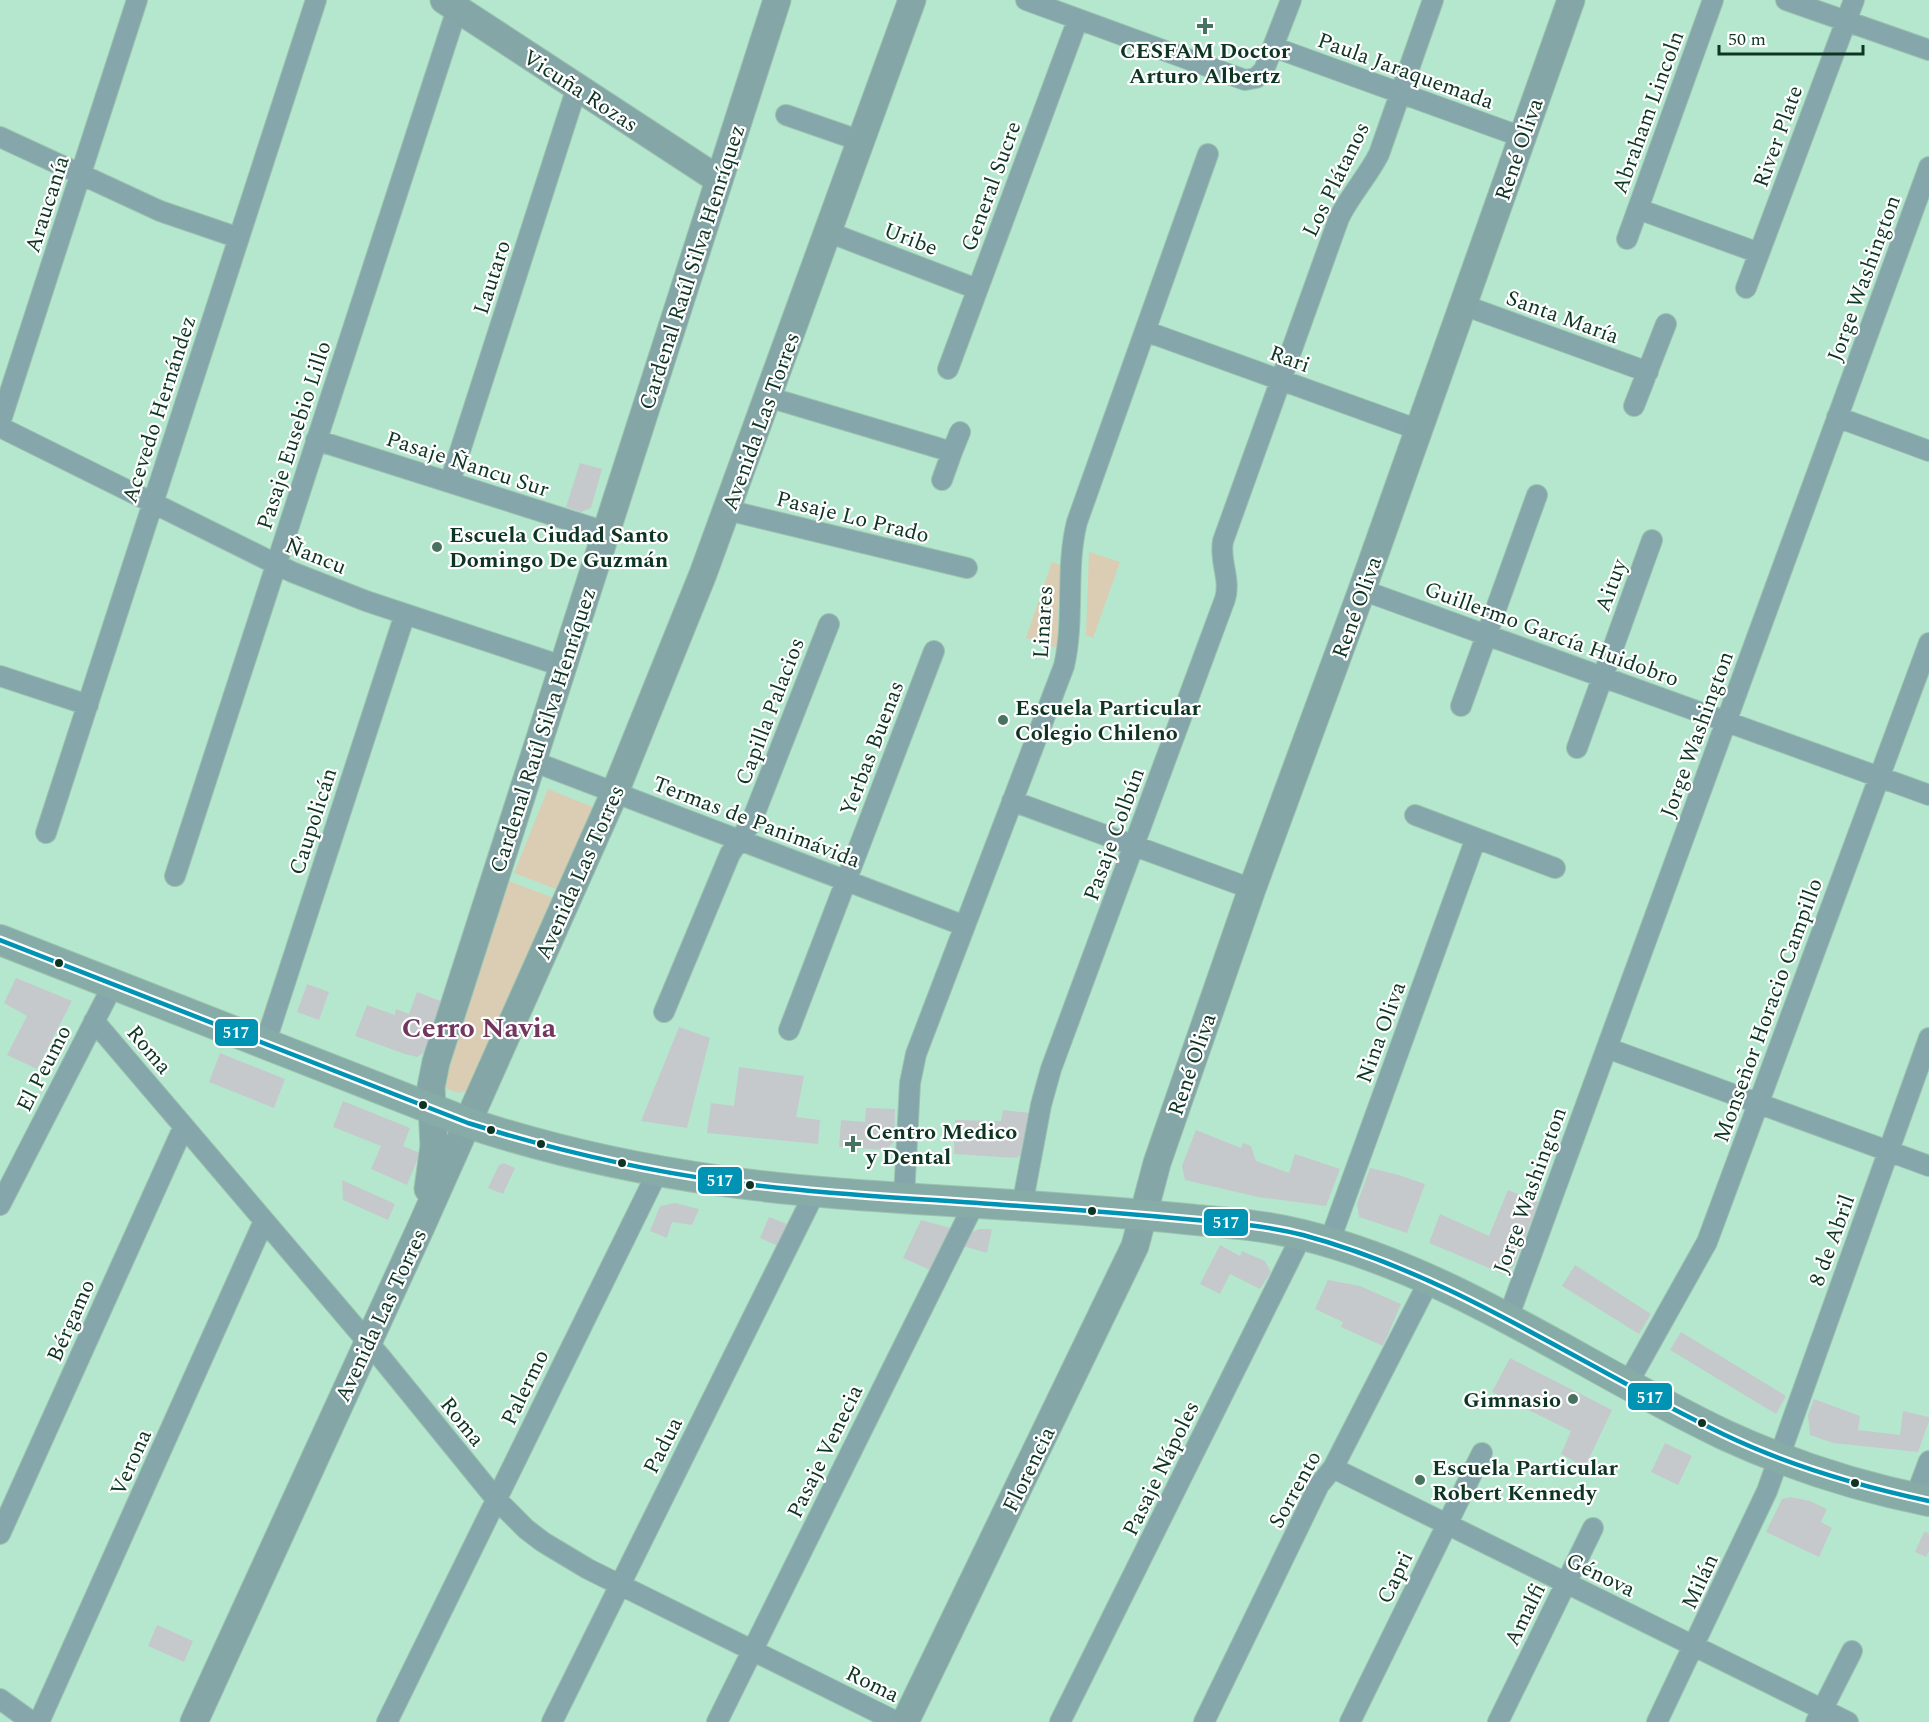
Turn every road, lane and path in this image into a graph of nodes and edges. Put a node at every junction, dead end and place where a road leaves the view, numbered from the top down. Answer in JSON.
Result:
{"nodes":[{"id":1,"x":137,"y":0,"type":"edge"},
{"id":2,"x":316,"y":0,"type":"edge"},
{"id":3,"x":777,"y":0,"type":"edge"},
{"id":4,"x":912,"y":0,"type":"edge"},
{"id":5,"x":1026,"y":0,"type":"edge"},
{"id":6,"x":1291,"y":0,"type":"edge"},
{"id":7,"x":1433,"y":0,"type":"edge"},
{"id":8,"x":1571,"y":0,"type":"edge"},
{"id":9,"x":1713,"y":0,"type":"edge"},
{"id":10,"x":1786,"y":0,"type":"edge"},
{"id":11,"x":1854,"y":0,"type":"edge"},
{"id":12,"x":450,"y":4,"type":"edge"},
{"id":13,"x":1078,"y":19,"type":"junction"},
{"id":14,"x":1846,"y":21,"type":"junction"},
{"id":15,"x":1273,"y":47,"type":"junction"},
{"id":16,"x":1929,"y":50,"type":"edge"},
{"id":17,"x":577,"y":87,"type":"junction"},
{"id":18,"x":1400,"y":93,"type":"junction"},
{"id":19,"x":786,"y":115,"type":"dead end"},
{"id":20,"x":0,"y":136,"type":"edge"},
{"id":21,"x":1522,"y":137,"type":"junction"},
{"id":22,"x":861,"y":141,"type":"junction"},
{"id":23,"x":1208,"y":154,"type":"dead end"},
{"id":24,"x":1929,"y":167,"type":"edge"},
{"id":25,"x":80,"y":175,"type":"junction"},
{"id":26,"x":719,"y":180,"type":"junction"},
{"id":27,"x":1638,"y":209,"type":"junction"},
{"id":28,"x":828,"y":232,"type":"junction"},
{"id":29,"x":239,"y":238,"type":"junction"},
{"id":30,"x":1627,"y":239,"type":"dead end"},
{"id":31,"x":1759,"y":253,"type":"junction"},
{"id":32,"x":1746,"y":288,"type":"dead end"},
{"id":33,"x":977,"y":289,"type":"junction"},
{"id":34,"x":1463,"y":305,"type":"junction"},
{"id":35,"x":1666,"y":324,"type":"dead end"},
{"id":36,"x":1145,"y":331,"type":"junction"},
{"id":37,"x":948,"y":369,"type":"dead end"},
{"id":38,"x":1648,"y":372,"type":"junction"},
{"id":39,"x":1280,"y":380,"type":"junction"},
{"id":40,"x":768,"y":397,"type":"junction"},
{"id":41,"x":1634,"y":406,"type":"dead end"},
{"id":42,"x":1837,"y":417,"type":"junction"},
{"id":43,"x":0,"y":425,"type":"edge"},
{"id":44,"x":1419,"y":430,"type":"junction"},
{"id":45,"x":960,"y":432,"type":"dead end"},
{"id":46,"x":316,"y":440,"type":"junction"},
{"id":47,"x":1929,"y":451,"type":"edge"},
{"id":48,"x":952,"y":453,"type":"junction"},
{"id":49,"x":942,"y":480,"type":"dead end"},
{"id":50,"x":450,"y":482,"type":"junction"},
{"id":51,"x":1537,"y":495,"type":"dead end"},
{"id":52,"x":153,"y":504,"type":"junction"},
{"id":53,"x":727,"y":510,"type":"junction"},
{"id":54,"x":606,"y":532,"type":"junction"},
{"id":55,"x":1652,"y":540,"type":"dead end"},
{"id":56,"x":276,"y":566,"type":"junction"},
{"id":57,"x":967,"y":568,"type":"dead end"},
{"id":58,"x":1362,"y":590,"type":"junction"},
{"id":59,"x":405,"y":614,"type":"junction"},
{"id":60,"x":829,"y":624,"type":"dead end"},
{"id":61,"x":1487,"y":635,"type":"junction"},
{"id":62,"x":1929,"y":643,"type":"edge"},
{"id":63,"x":934,"y":651,"type":"dead end"},
{"id":64,"x":562,"y":666,"type":"junction"},
{"id":65,"x":0,"y":676,"type":"edge"},
{"id":66,"x":1603,"y":677,"type":"junction"},
{"id":67,"x":88,"y":705,"type":"junction"},
{"id":68,"x":1461,"y":706,"type":"dead end"},
{"id":69,"x":1726,"y":721,"type":"junction"},
{"id":70,"x":1577,"y":748,"type":"dead end"},
{"id":71,"x":532,"y":761,"type":"junction"},
{"id":72,"x":1879,"y":777,"type":"junction"},
{"id":73,"x":615,"y":792,"type":"junction"},
{"id":74,"x":1929,"y":795,"type":"edge"},
{"id":75,"x":1012,"y":801,"type":"junction"},
{"id":76,"x":1415,"y":815,"type":"dead end"},
{"id":77,"x":46,"y":833,"type":"dead end"},
{"id":78,"x":1476,"y":838,"type":"junction"},
{"id":79,"x":739,"y":840,"type":"junction"},
{"id":80,"x":1134,"y":846,"type":"junction"},
{"id":81,"x":1555,"y":867,"type":"dead end"},
{"id":82,"x":175,"y":876,"type":"dead end"},
{"id":83,"x":846,"y":880,"type":"junction"},
{"id":84,"x":1252,"y":889,"type":"junction"},
{"id":85,"x":965,"y":926,"type":"junction"},
{"id":86,"x":0,"y":940,"type":"edge"},
{"id":87,"x":113,"y":985,"type":"junction"},
{"id":88,"x":664,"y":1012,"type":"dead end"},
{"id":89,"x":94,"y":1021,"type":"junction"},
{"id":90,"x":789,"y":1029,"type":"dead end"},
{"id":91,"x":1929,"y":1038,"type":"edge"},
{"id":92,"x":265,"y":1044,"type":"junction"},
{"id":93,"x":1607,"y":1048,"type":"junction"},
{"id":94,"x":1757,"y":1103,"type":"junction"},
{"id":95,"x":432,"y":1109,"type":"junction"},
{"id":96,"x":468,"y":1123,"type":"junction"},
{"id":97,"x":184,"y":1126,"type":"junction"},
{"id":98,"x":1888,"y":1151,"type":"junction"},
{"id":99,"x":1929,"y":1166,"type":"edge"},
{"id":100,"x":658,"y":1171,"type":"junction"},
{"id":101,"x":816,"y":1190,"type":"junction"},
{"id":102,"x":904,"y":1197,"type":"junction"},
{"id":103,"x":975,"y":1202,"type":"junction"},
{"id":104,"x":0,"y":1205,"type":"edge"},
{"id":105,"x":1022,"y":1206,"type":"junction"},
{"id":106,"x":1144,"y":1214,"type":"junction"},
{"id":107,"x":264,"y":1221,"type":"junction"},
{"id":108,"x":421,"y":1227,"type":"junction"},
{"id":109,"x":1316,"y":1239,"type":"junction"},
{"id":110,"x":1430,"y":1281,"type":"junction"},
{"id":111,"x":1508,"y":1318,"type":"junction"},
{"id":112,"x":367,"y":1342,"type":"junction"},
{"id":113,"x":1628,"y":1383,"type":"junction"},
{"id":114,"x":1482,"y":1453,"type":"dead end"},
{"id":115,"x":1778,"y":1458,"type":"junction"},
{"id":116,"x":1929,"y":1461,"type":"edge"},
{"id":117,"x":1333,"y":1468,"type":"junction"},
{"id":118,"x":496,"y":1499,"type":"junction"},
{"id":119,"x":1922,"y":1500,"type":"edge"},
{"id":120,"x":1447,"y":1524,"type":"junction"},
{"id":121,"x":1593,"y":1527,"type":"dead end"},
{"id":122,"x":0,"y":1534,"type":"edge"},
{"id":123,"x":1566,"y":1583,"type":"junction"},
{"id":124,"x":619,"y":1584,"type":"junction"},
{"id":125,"x":1694,"y":1646,"type":"junction"},
{"id":126,"x":752,"y":1650,"type":"junction"},
{"id":127,"x":1852,"y":1651,"type":"dead end"},
{"id":128,"x":0,"y":1699,"type":"edge"},
{"id":129,"x":1820,"y":1716,"type":"edge"},
{"id":130,"x":32,"y":1722,"type":"edge"},
{"id":131,"x":39,"y":1722,"type":"edge"},
{"id":132,"x":194,"y":1722,"type":"edge"},
{"id":133,"x":387,"y":1722,"type":"edge"},
{"id":134,"x":552,"y":1722,"type":"edge"},
{"id":135,"x":717,"y":1722,"type":"edge"},
{"id":136,"x":897,"y":1722,"type":"edge"},
{"id":137,"x":905,"y":1722,"type":"edge"},
{"id":138,"x":1060,"y":1722,"type":"edge"},
{"id":139,"x":1204,"y":1722,"type":"edge"},
{"id":140,"x":1350,"y":1722,"type":"edge"},
{"id":141,"x":1498,"y":1722,"type":"edge"},
{"id":142,"x":1657,"y":1722,"type":"edge"},
{"id":143,"x":1848,"y":1722,"type":"edge"}],
"edges":[{"from":1,"to":25,"type":"street","name":"Araucanía"},
{"from":2,"to":29,"type":"street","name":"Acevedo Hernández"},
{"from":3,"to":26,"type":"main road","name":"Cardenal Raúl Silva Henríquez"},
{"from":4,"to":22,"type":"main road","name":"Avenida Las Torres"},
{"from":5,"to":13,"type":"street"},
{"from":6,"to":15,"type":"street"},
{"from":7,"to":18,"type":"street","name":"Los Plátanos"},
{"from":8,"to":21,"type":"main road","name":"René Oliva"},
{"from":9,"to":27,"type":"street","name":"Abraham Lincoln"},
{"from":10,"to":14,"type":"street"},
{"from":11,"to":14,"type":"street","name":"River Plate"},
{"from":12,"to":17,"type":"main road","name":"Vicuña Rozas"},
{"from":12,"to":46,"type":"street","name":"Pasaje Eusebio Lillo"},
{"from":13,"to":15,"type":"street"},
{"from":13,"to":33,"type":"street","name":"General Sucre"},
{"from":14,"to":16,"type":"street"},
{"from":14,"to":31,"type":"street","name":"River Plate"},
{"from":15,"to":18,"type":"street","name":"Paula Jaraquemada"},
{"from":17,"to":26,"type":"main road","name":"Vicuña Rozas"},
{"from":17,"to":50,"type":"street","name":"Lautaro"},
{"from":18,"to":21,"type":"street","name":"Paula Jaraquemada"},
{"from":18,"to":39,"type":"street","name":"Los Plátanos"},
{"from":19,"to":22,"type":"street"},
{"from":20,"to":25,"type":"street"},
{"from":21,"to":34,"type":"main road","name":"René Oliva"},
{"from":22,"to":28,"type":"main road","name":"Avenida Las Torres"},
{"from":23,"to":36,"type":"street","name":"Linares"},
{"from":24,"to":42,"type":"street","name":"Jorge Washington"},
{"from":25,"to":29,"type":"street"},
{"from":25,"to":43,"type":"street","name":"Araucanía"},
{"from":26,"to":54,"type":"main road","name":"Cardenal Raúl Silva Henríquez"},
{"from":27,"to":30,"type":"street","name":"Abraham Lincoln"},
{"from":27,"to":31,"type":"street"},
{"from":28,"to":33,"type":"street","name":"Uribe"},
{"from":28,"to":40,"type":"main road","name":"Avenida Las Torres"},
{"from":29,"to":52,"type":"street","name":"Acevedo Hernández"},
{"from":31,"to":32,"type":"street","name":"River Plate"},
{"from":33,"to":37,"type":"street","name":"General Sucre"},
{"from":34,"to":38,"type":"street","name":"Santa María"},
{"from":34,"to":44,"type":"main road","name":"René Oliva"},
{"from":35,"to":38,"type":"street"},
{"from":36,"to":39,"type":"street","name":"Rari"},
{"from":36,"to":75,"type":"street","name":"Linares"},
{"from":38,"to":41,"type":"street"},
{"from":39,"to":44,"type":"street","name":"Rari"},
{"from":39,"to":80,"type":"street","name":"Pasaje Colbún"},
{"from":40,"to":48,"type":"street"},
{"from":40,"to":53,"type":"main road","name":"Avenida Las Torres"},
{"from":42,"to":47,"type":"street"},
{"from":42,"to":69,"type":"street","name":"Jorge Washington"},
{"from":43,"to":52,"type":"street","name":"Ñancu"},
{"from":44,"to":58,"type":"main road","name":"René Oliva"},
{"from":45,"to":48,"type":"street"},
{"from":46,"to":50,"type":"street","name":"Pasaje Ñancu Sur"},
{"from":46,"to":56,"type":"street","name":"Pasaje Eusebio Lillo"},
{"from":48,"to":49,"type":"street"},
{"from":50,"to":54,"type":"street","name":"Pasaje Ñancu Sur"},
{"from":51,"to":61,"type":"street"},
{"from":52,"to":56,"type":"street","name":"Ñancu"},
{"from":52,"to":67,"type":"street","name":"Acevedo Hernández"},
{"from":53,"to":57,"type":"street","name":"Pasaje Lo Prado"},
{"from":53,"to":73,"type":"main road","name":"Avenida Las Torres"},
{"from":54,"to":64,"type":"main road","name":"Cardenal Raúl Silva Henríquez"},
{"from":55,"to":66,"type":"street","name":"Aituy"},
{"from":56,"to":59,"type":"street","name":"Ñancu"},
{"from":56,"to":82,"type":"street","name":"Pasaje Eusebio Lillo"},
{"from":58,"to":61,"type":"street","name":"Guillermo García Huidobro"},
{"from":58,"to":84,"type":"main road","name":"René Oliva"},
{"from":59,"to":64,"type":"street","name":"Ñancu"},
{"from":59,"to":92,"type":"street","name":"Caupolicán"},
{"from":60,"to":79,"type":"street","name":"Capilla Palacios"},
{"from":61,"to":66,"type":"street","name":"Guillermo García Huidobro"},
{"from":61,"to":68,"type":"street"},
{"from":62,"to":72,"type":"street","name":"Monseñor Horacio Campillo"},
{"from":63,"to":83,"type":"street","name":"Yerbas Buenas"},
{"from":64,"to":71,"type":"main road","name":"Cardenal Raúl Silva Henríquez"},
{"from":65,"to":67,"type":"street"},
{"from":66,"to":69,"type":"street","name":"Guillermo García Huidobro"},
{"from":66,"to":70,"type":"street","name":"Aituy"},
{"from":67,"to":77,"type":"street","name":"Acevedo Hernández"},
{"from":69,"to":72,"type":"street","name":"Guillermo García Huidobro"},
{"from":69,"to":93,"type":"street","name":"Jorge Washington"},
{"from":71,"to":73,"type":"street","name":"Termas de Panimávida"},
{"from":71,"to":95,"type":"main road","name":"Cardenal Raúl Silva Henríquez"},
{"from":72,"to":74,"type":"street","name":"Guillermo García Huidobro"},
{"from":72,"to":94,"type":"street","name":"Monseñor Horacio Campillo"},
{"from":73,"to":79,"type":"street","name":"Termas de Panimávida"},
{"from":73,"to":96,"type":"main road","name":"Avenida Las Torres"},
{"from":75,"to":80,"type":"street"},
{"from":75,"to":85,"type":"street","name":"Linares"},
{"from":76,"to":78,"type":"street"},
{"from":78,"to":81,"type":"street"},
{"from":78,"to":109,"type":"street","name":"Nina Oliva"},
{"from":79,"to":83,"type":"street","name":"Termas de Panimávida"},
{"from":79,"to":88,"type":"street","name":"Capilla Palacios"},
{"from":80,"to":84,"type":"street"},
{"from":80,"to":105,"type":"street","name":"Pasaje Colbún"},
{"from":83,"to":85,"type":"street","name":"Termas de Panimávida"},
{"from":83,"to":90,"type":"street","name":"Yerbas Buenas"},
{"from":84,"to":106,"type":"main road","name":"René Oliva"},
{"from":85,"to":102,"type":"street","name":"Linares"},
{"from":86,"to":87,"type":"main road"},
{"from":87,"to":89,"type":"street","name":"El Peumo"},
{"from":87,"to":92,"type":"main road"},
{"from":89,"to":97,"type":"street","name":"Roma"},
{"from":89,"to":104,"type":"street","name":"El Peumo"},
{"from":91,"to":98,"type":"street","name":"8 de Abril"},
{"from":92,"to":95,"type":"main road"},
{"from":93,"to":94,"type":"street"},
{"from":93,"to":111,"type":"street","name":"Jorge Washington"},
{"from":94,"to":98,"type":"street"},
{"from":94,"to":113,"type":"street","name":"Monseñor Horacio Campillo"},
{"from":95,"to":96,"type":"main road"},
{"from":95,"to":108,"type":"main road","name":"Cardenal Raúl Silva Henríquez"},
{"from":96,"to":100,"type":"main road"},
{"from":96,"to":108,"type":"main road","name":"Avenida Las Torres"},
{"from":97,"to":107,"type":"street","name":"Roma"},
{"from":97,"to":122,"type":"street","name":"Bérgamo"},
{"from":98,"to":99,"type":"street"},
{"from":98,"to":115,"type":"street","name":"8 de Abril"},
{"from":100,"to":101,"type":"main road"},
{"from":100,"to":118,"type":"street","name":"Palermo"},
{"from":101,"to":102,"type":"main road"},
{"from":101,"to":124,"type":"street","name":"Padua"},
{"from":102,"to":103,"type":"main road"},
{"from":103,"to":105,"type":"main road"},
{"from":103,"to":126,"type":"street","name":"Pasaje Venecia"},
{"from":105,"to":106,"type":"main road"},
{"from":106,"to":109,"type":"main road"},
{"from":106,"to":137,"type":"main road","name":"Florencia"},
{"from":107,"to":112,"type":"street","name":"Roma"},
{"from":107,"to":131,"type":"street","name":"Verona"},
{"from":108,"to":112,"type":"main road","name":"Avenida Las Torres"},
{"from":109,"to":110,"type":"main road"},
{"from":109,"to":138,"type":"street","name":"Pasaje Nápoles"},
{"from":110,"to":111,"type":"main road"},
{"from":110,"to":117,"type":"street","name":"Sorrento"},
{"from":111,"to":113,"type":"main road"},
{"from":112,"to":118,"type":"street","name":"Roma"},
{"from":112,"to":132,"type":"main road","name":"Avenida Las Torres"},
{"from":113,"to":115,"type":"main road"},
{"from":114,"to":120,"type":"street","name":"Capri"},
{"from":115,"to":119,"type":"main road"},
{"from":115,"to":125,"type":"street","name":"Milán"},
{"from":116,"to":119,"type":"street"},
{"from":117,"to":120,"type":"street","name":"Génova"},
{"from":117,"to":139,"type":"street","name":"Sorrento"},
{"from":118,"to":124,"type":"street","name":"Roma"},
{"from":118,"to":133,"type":"street","name":"Palermo"},
{"from":120,"to":123,"type":"street","name":"Génova"},
{"from":120,"to":140,"type":"street","name":"Capri"},
{"from":121,"to":123,"type":"street","name":"Amalfi"},
{"from":123,"to":125,"type":"street","name":"Génova"},
{"from":123,"to":141,"type":"street","name":"Amalfi"},
{"from":124,"to":126,"type":"street","name":"Roma"},
{"from":124,"to":134,"type":"street","name":"Padua"},
{"from":125,"to":129,"type":"street","name":"Génova"},
{"from":125,"to":142,"type":"street","name":"Milán"},
{"from":126,"to":135,"type":"street","name":"Pasaje Venecia"},
{"from":126,"to":136,"type":"street","name":"Roma"},
{"from":127,"to":129,"type":"street"},
{"from":128,"to":130,"type":"street"},
{"from":129,"to":143,"type":"street","name":"Génova"}]}
